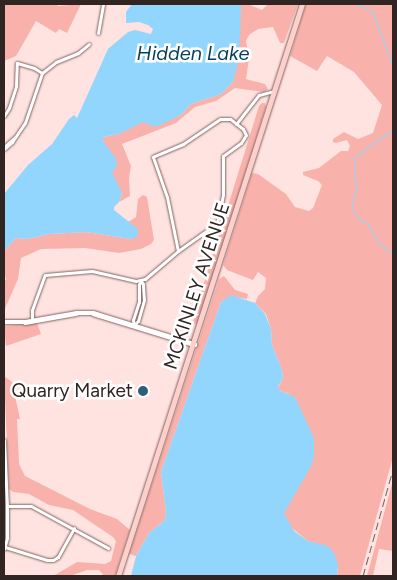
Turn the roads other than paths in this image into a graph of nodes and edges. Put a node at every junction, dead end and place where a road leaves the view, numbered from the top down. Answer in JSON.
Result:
{"nodes":[{"id":1,"x":103,"y":4,"type":"edge"},
{"id":2,"x":302,"y":4,"type":"edge"},
{"id":3,"x":98,"y":33,"type":"dead end"},
{"id":4,"x":90,"y":44,"type":"dead end"},
{"id":5,"x":42,"y":73,"type":"junction"},
{"id":6,"x":275,"y":91,"type":"junction"},
{"id":7,"x":4,"y":116,"type":"edge"},
{"id":8,"x":236,"y":124,"type":"junction"},
{"id":9,"x":15,"y":136,"type":"dead end"},
{"id":10,"x":178,"y":251,"type":"junction"},
{"id":11,"x":140,"y":281,"type":"junction"},
{"id":12,"x":32,"y":321,"type":"junction"},
{"id":13,"x":4,"y":322,"type":"edge"},
{"id":14,"x":134,"y":325,"type":"junction"},
{"id":15,"x":194,"y":344,"type":"junction"},
{"id":16,"x":4,"y":440,"type":"edge"},
{"id":17,"x":7,"y":506,"type":"junction"},
{"id":18,"x":74,"y":528,"type":"junction"},
{"id":19,"x":4,"y":548,"type":"edge"},
{"id":20,"x":108,"y":548,"type":"dead end"},
{"id":21,"x":118,"y":576,"type":"edge"}],
"edges":[{"from":1,"to":3,"type":"street"},
{"from":2,"to":6,"type":"main road","name":"MCKINLEY AVENUE"},
{"from":4,"to":5,"type":"street"},
{"from":5,"to":7,"type":"street"},
{"from":5,"to":9,"type":"street"},
{"from":6,"to":8,"type":"street"},
{"from":6,"to":15,"type":"main road","name":"MCKINLEY AVENUE"},
{"from":8,"to":10,"type":"street"},
{"from":8,"to":10,"type":"street"},
{"from":10,"to":11,"type":"street"},
{"from":11,"to":12,"type":"street"},
{"from":11,"to":14,"type":"street"},
{"from":12,"to":13,"type":"main road"},
{"from":12,"to":14,"type":"main road"},
{"from":14,"to":15,"type":"main road"},
{"from":15,"to":21,"type":"main road","name":"MCKINLEY AVENUE"},
{"from":16,"to":17,"type":"street"},
{"from":17,"to":18,"type":"street"},
{"from":17,"to":19,"type":"street"},
{"from":18,"to":19,"type":"street"},
{"from":18,"to":20,"type":"street"}]}
